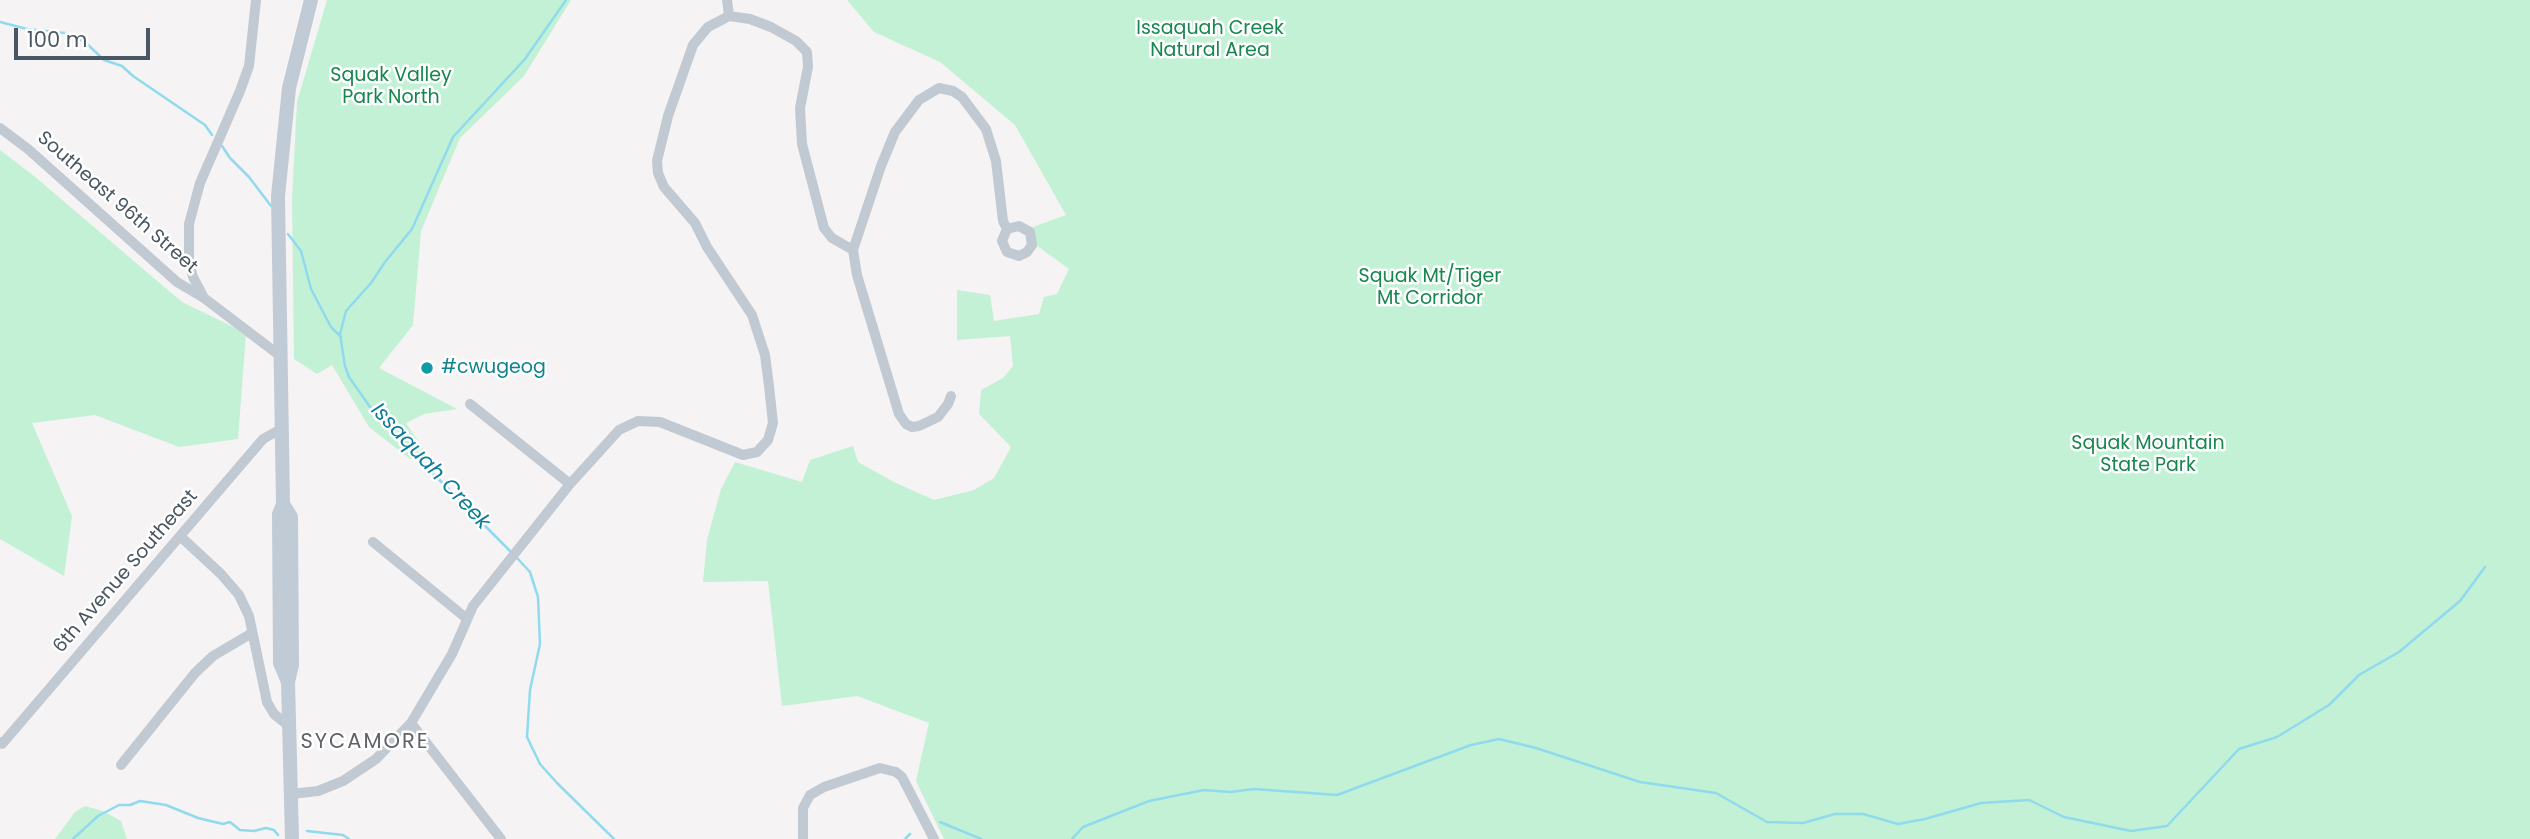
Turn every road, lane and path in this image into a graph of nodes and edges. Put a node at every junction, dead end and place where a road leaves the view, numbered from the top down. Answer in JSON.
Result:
{"nodes":[{"id":1,"x":256,"y":0,"type":"edge"},
{"id":2,"x":311,"y":0,"type":"edge"},
{"id":3,"x":727,"y":0,"type":"edge"},
{"id":4,"x":729,"y":16,"type":"junction"},
{"id":5,"x":0,"y":128,"type":"edge"},
{"id":6,"x":1007,"y":229,"type":"dead end"},
{"id":7,"x":853,"y":250,"type":"junction"},
{"id":8,"x":204,"y":298,"type":"junction"},
{"id":9,"x":279,"y":355,"type":"junction"},
{"id":10,"x":951,"y":396,"type":"dead end"},
{"id":11,"x":470,"y":404,"type":"dead end"},
{"id":12,"x":281,"y":429,"type":"junction"},
{"id":13,"x":570,"y":484,"type":"junction"},
{"id":14,"x":180,"y":536,"type":"junction"},
{"id":15,"x":373,"y":542,"type":"dead end"},
{"id":16,"x":466,"y":618,"type":"junction"},
{"id":17,"x":252,"y":633,"type":"junction"},
{"id":18,"x":411,"y":723,"type":"junction"},
{"id":19,"x":289,"y":726,"type":"junction"},
{"id":20,"x":1,"y":743,"type":"edge"},
{"id":21,"x":121,"y":765,"type":"dead end"},
{"id":22,"x":292,"y":794,"type":"junction"},
{"id":23,"x":292,"y":839,"type":"edge"},
{"id":24,"x":501,"y":839,"type":"edge"},
{"id":25,"x":803,"y":839,"type":"edge"},
{"id":26,"x":934,"y":839,"type":"edge"}],
"edges":[{"from":1,"to":8,"type":"street"},
{"from":2,"to":9,"type":"main road"},
{"from":3,"to":4,"type":"street"},
{"from":4,"to":7,"type":"street"},
{"from":4,"to":13,"type":"street"},
{"from":5,"to":8,"type":"street","name":"Southeast 96th Street"},
{"from":6,"to":7,"type":"street"},
{"from":7,"to":10,"type":"street"},
{"from":8,"to":9,"type":"street","name":"Southeast 96th Street"},
{"from":9,"to":12,"type":"main road"},
{"from":11,"to":13,"type":"street"},
{"from":12,"to":14,"type":"street","name":"6th Avenue Southeast"},
{"from":12,"to":19,"type":"main road"},
{"from":13,"to":16,"type":"street"},
{"from":14,"to":17,"type":"street"},
{"from":14,"to":20,"type":"street","name":"6th Avenue Southeast"},
{"from":15,"to":16,"type":"street"},
{"from":16,"to":18,"type":"street"},
{"from":17,"to":19,"type":"street"},
{"from":17,"to":21,"type":"street"},
{"from":18,"to":22,"type":"street"},
{"from":18,"to":24,"type":"street"},
{"from":19,"to":22,"type":"main road"},
{"from":22,"to":23,"type":"main road"},
{"from":25,"to":26,"type":"street"}]}
